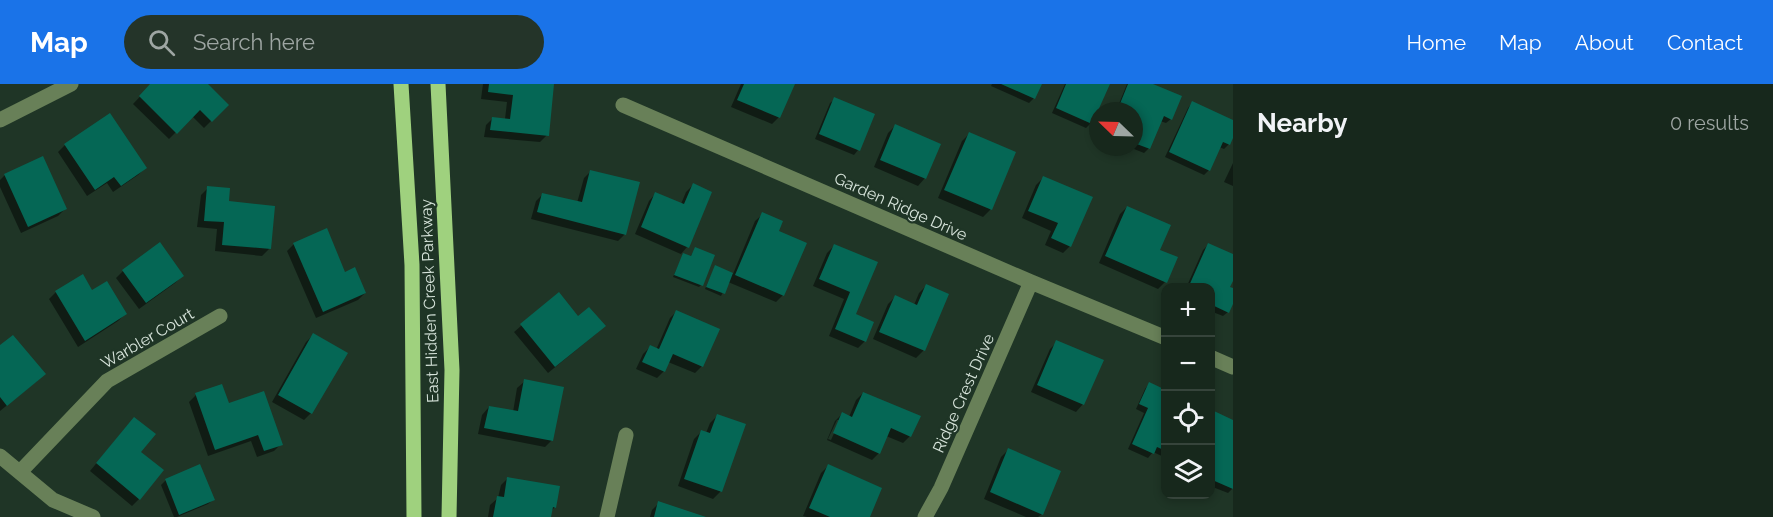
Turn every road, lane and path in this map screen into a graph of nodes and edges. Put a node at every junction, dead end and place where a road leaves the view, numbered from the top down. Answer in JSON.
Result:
{"nodes":[{"id":1,"x":71,"y":84,"type":"edge"},
{"id":2,"x":401,"y":84,"type":"edge"},
{"id":3,"x":438,"y":84,"type":"edge"},
{"id":4,"x":623,"y":105,"type":"dead end"},
{"id":5,"x":0,"y":120,"type":"edge"},
{"id":6,"x":1031,"y":282,"type":"junction"},
{"id":7,"x":220,"y":316,"type":"dead end"},
{"id":8,"x":1164,"y":337,"type":"edge"},
{"id":9,"x":1215,"y":359,"type":"edge"},
{"id":10,"x":1233,"y":367,"type":"edge"},
{"id":11,"x":626,"y":435,"type":"dead end"},
{"id":12,"x":0,"y":456,"type":"edge"},
{"id":13,"x":20,"y":472,"type":"junction"},
{"id":14,"x":93,"y":517,"type":"edge"},
{"id":15,"x":414,"y":517,"type":"edge"},
{"id":16,"x":449,"y":517,"type":"edge"},
{"id":17,"x":607,"y":517,"type":"edge"},
{"id":18,"x":925,"y":517,"type":"edge"}],
"edges":[{"from":1,"to":5,"type":"street"},
{"from":2,"to":15,"type":"main road","name":"East Hidden Creek Parkway"},
{"from":3,"to":16,"type":"main road","name":"East Hidden Creek Parkway"},
{"from":4,"to":6,"type":"street","name":"Garden Ridge Drive"},
{"from":6,"to":8,"type":"street","name":"Garden Ridge Drive"},
{"from":6,"to":18,"type":"street","name":"Ridge Crest Drive"},
{"from":7,"to":13,"type":"street","name":"Warbler Court"},
{"from":9,"to":10,"type":"street"},
{"from":11,"to":17,"type":"street"},
{"from":12,"to":13,"type":"street"},
{"from":13,"to":14,"type":"street"}]}
